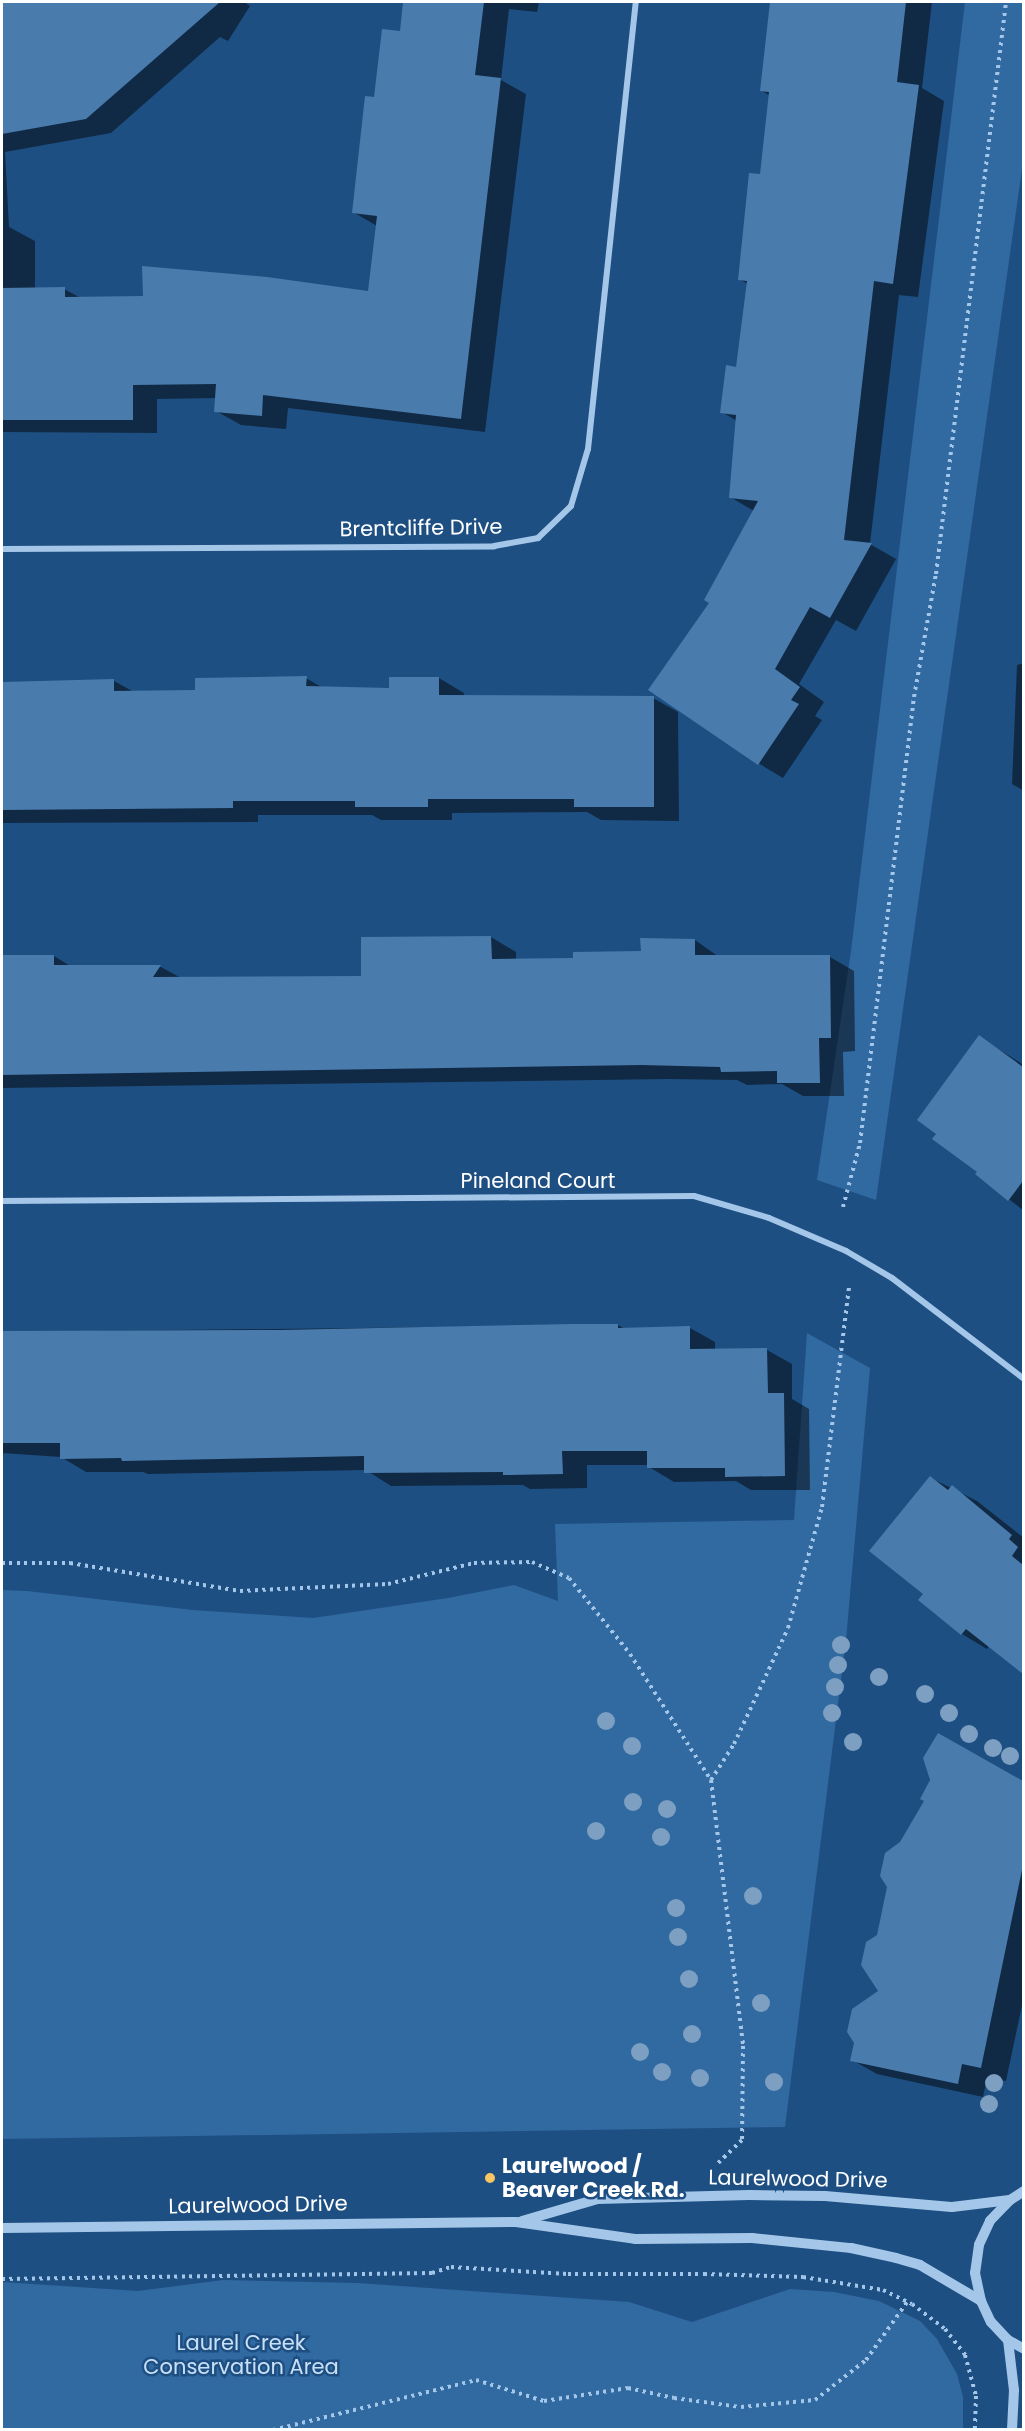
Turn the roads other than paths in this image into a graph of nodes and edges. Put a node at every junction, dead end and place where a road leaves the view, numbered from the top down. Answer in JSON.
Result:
{"nodes":[{"id":1,"x":636,"y":2,"type":"edge"},
{"id":2,"x":2,"y":549,"type":"edge"},
{"id":3,"x":2,"y":1201,"type":"edge"},
{"id":4,"x":1023,"y":1379,"type":"edge"},
{"id":5,"x":1023,"y":2191,"type":"edge"},
{"id":6,"x":1010,"y":2200,"type":"junction"},
{"id":7,"x":516,"y":2222,"type":"junction"},
{"id":8,"x":2,"y":2228,"type":"edge"},
{"id":9,"x":981,"y":2301,"type":"junction"},
{"id":10,"x":1008,"y":2340,"type":"junction"},
{"id":11,"x":1023,"y":2349,"type":"edge"},
{"id":12,"x":1012,"y":2430,"type":"edge"}],
"edges":[{"from":1,"to":2,"type":"street","name":"Brentcliffe Drive"},
{"from":3,"to":4,"type":"street","name":"Pineland Court"},
{"from":5,"to":6,"type":"street"},
{"from":6,"to":7,"type":"street","name":"Laurelwood Drive"},
{"from":6,"to":9,"type":"street"},
{"from":7,"to":8,"type":"street","name":"Laurelwood Drive"},
{"from":7,"to":9,"type":"street","name":"Laurelwood Drive"},
{"from":9,"to":10,"type":"street"},
{"from":10,"to":11,"type":"street"},
{"from":10,"to":12,"type":"street"}]}
